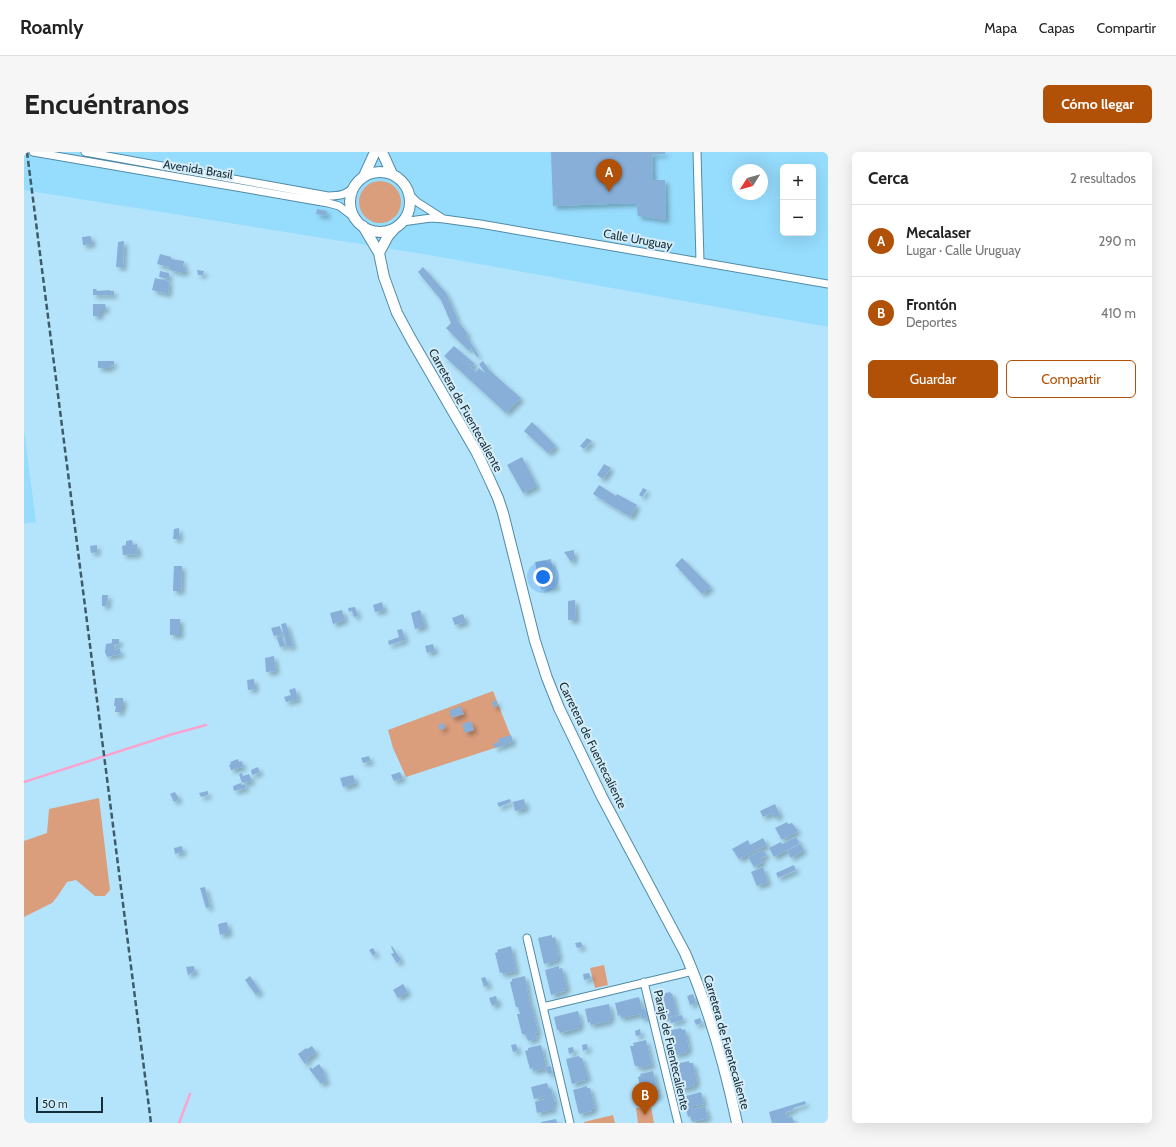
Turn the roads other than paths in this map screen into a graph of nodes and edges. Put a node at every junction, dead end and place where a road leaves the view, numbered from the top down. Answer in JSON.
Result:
{"nodes":[{"id":1,"x":33,"y":152,"type":"edge"},
{"id":2,"x":85,"y":152,"type":"edge"},
{"id":3,"x":375,"y":152,"type":"edge"},
{"id":4,"x":382,"y":152,"type":"edge"},
{"id":5,"x":697,"y":152,"type":"edge"},
{"id":6,"x":392,"y":174,"type":"junction"},
{"id":7,"x":364,"y":176,"type":"junction"},
{"id":8,"x":355,"y":186,"type":"junction"},
{"id":9,"x":409,"y":194,"type":"junction"},
{"id":10,"x":355,"y":218,"type":"junction"},
{"id":11,"x":444,"y":219,"type":"junction"},
{"id":12,"x":399,"y":224,"type":"junction"},
{"id":13,"x":363,"y":226,"type":"junction"},
{"id":14,"x":379,"y":253,"type":"junction"},
{"id":15,"x":700,"y":262,"type":"junction"},
{"id":16,"x":828,"y":284,"type":"edge"},
{"id":17,"x":527,"y":938,"type":"dead end"},
{"id":18,"x":692,"y":971,"type":"junction"},
{"id":19,"x":644,"y":982,"type":"junction"},
{"id":20,"x":543,"y":1007,"type":"junction"},
{"id":21,"x":570,"y":1123,"type":"edge"},
{"id":22,"x":678,"y":1123,"type":"edge"},
{"id":23,"x":737,"y":1123,"type":"edge"}],
"edges":[{"from":1,"to":10,"type":"street","name":"Avenida Brasil"},
{"from":2,"to":8,"type":"street","name":"Avenida Brasil"},
{"from":3,"to":7,"type":"main road"},
{"from":4,"to":6,"type":"main road"},
{"from":5,"to":15,"type":"street"},
{"from":6,"to":7,"type":"main road"},
{"from":6,"to":9,"type":"main road"},
{"from":7,"to":8,"type":"main road"},
{"from":8,"to":10,"type":"main road"},
{"from":9,"to":11,"type":"street","name":"Calle Uruguay"},
{"from":9,"to":12,"type":"main road"},
{"from":10,"to":13,"type":"main road"},
{"from":11,"to":12,"type":"street","name":"Calle Uruguay"},
{"from":11,"to":15,"type":"street","name":"Calle Uruguay"},
{"from":12,"to":13,"type":"main road"},
{"from":12,"to":14,"type":"main road"},
{"from":13,"to":14,"type":"main road","name":"Carretera de Fuentecaliente"},
{"from":14,"to":18,"type":"main road","name":"Carretera de Fuentecaliente"},
{"from":15,"to":16,"type":"street","name":"Calle Uruguay"},
{"from":17,"to":20,"type":"street"},
{"from":18,"to":19,"type":"street","name":"Paraje de Fuentecaliente"},
{"from":18,"to":23,"type":"main road","name":"Carretera de Fuentecaliente"},
{"from":19,"to":20,"type":"street","name":"Paraje de Fuentecaliente"},
{"from":19,"to":22,"type":"street","name":"Paraje de Fuentecaliente"},
{"from":20,"to":21,"type":"street"}]}
